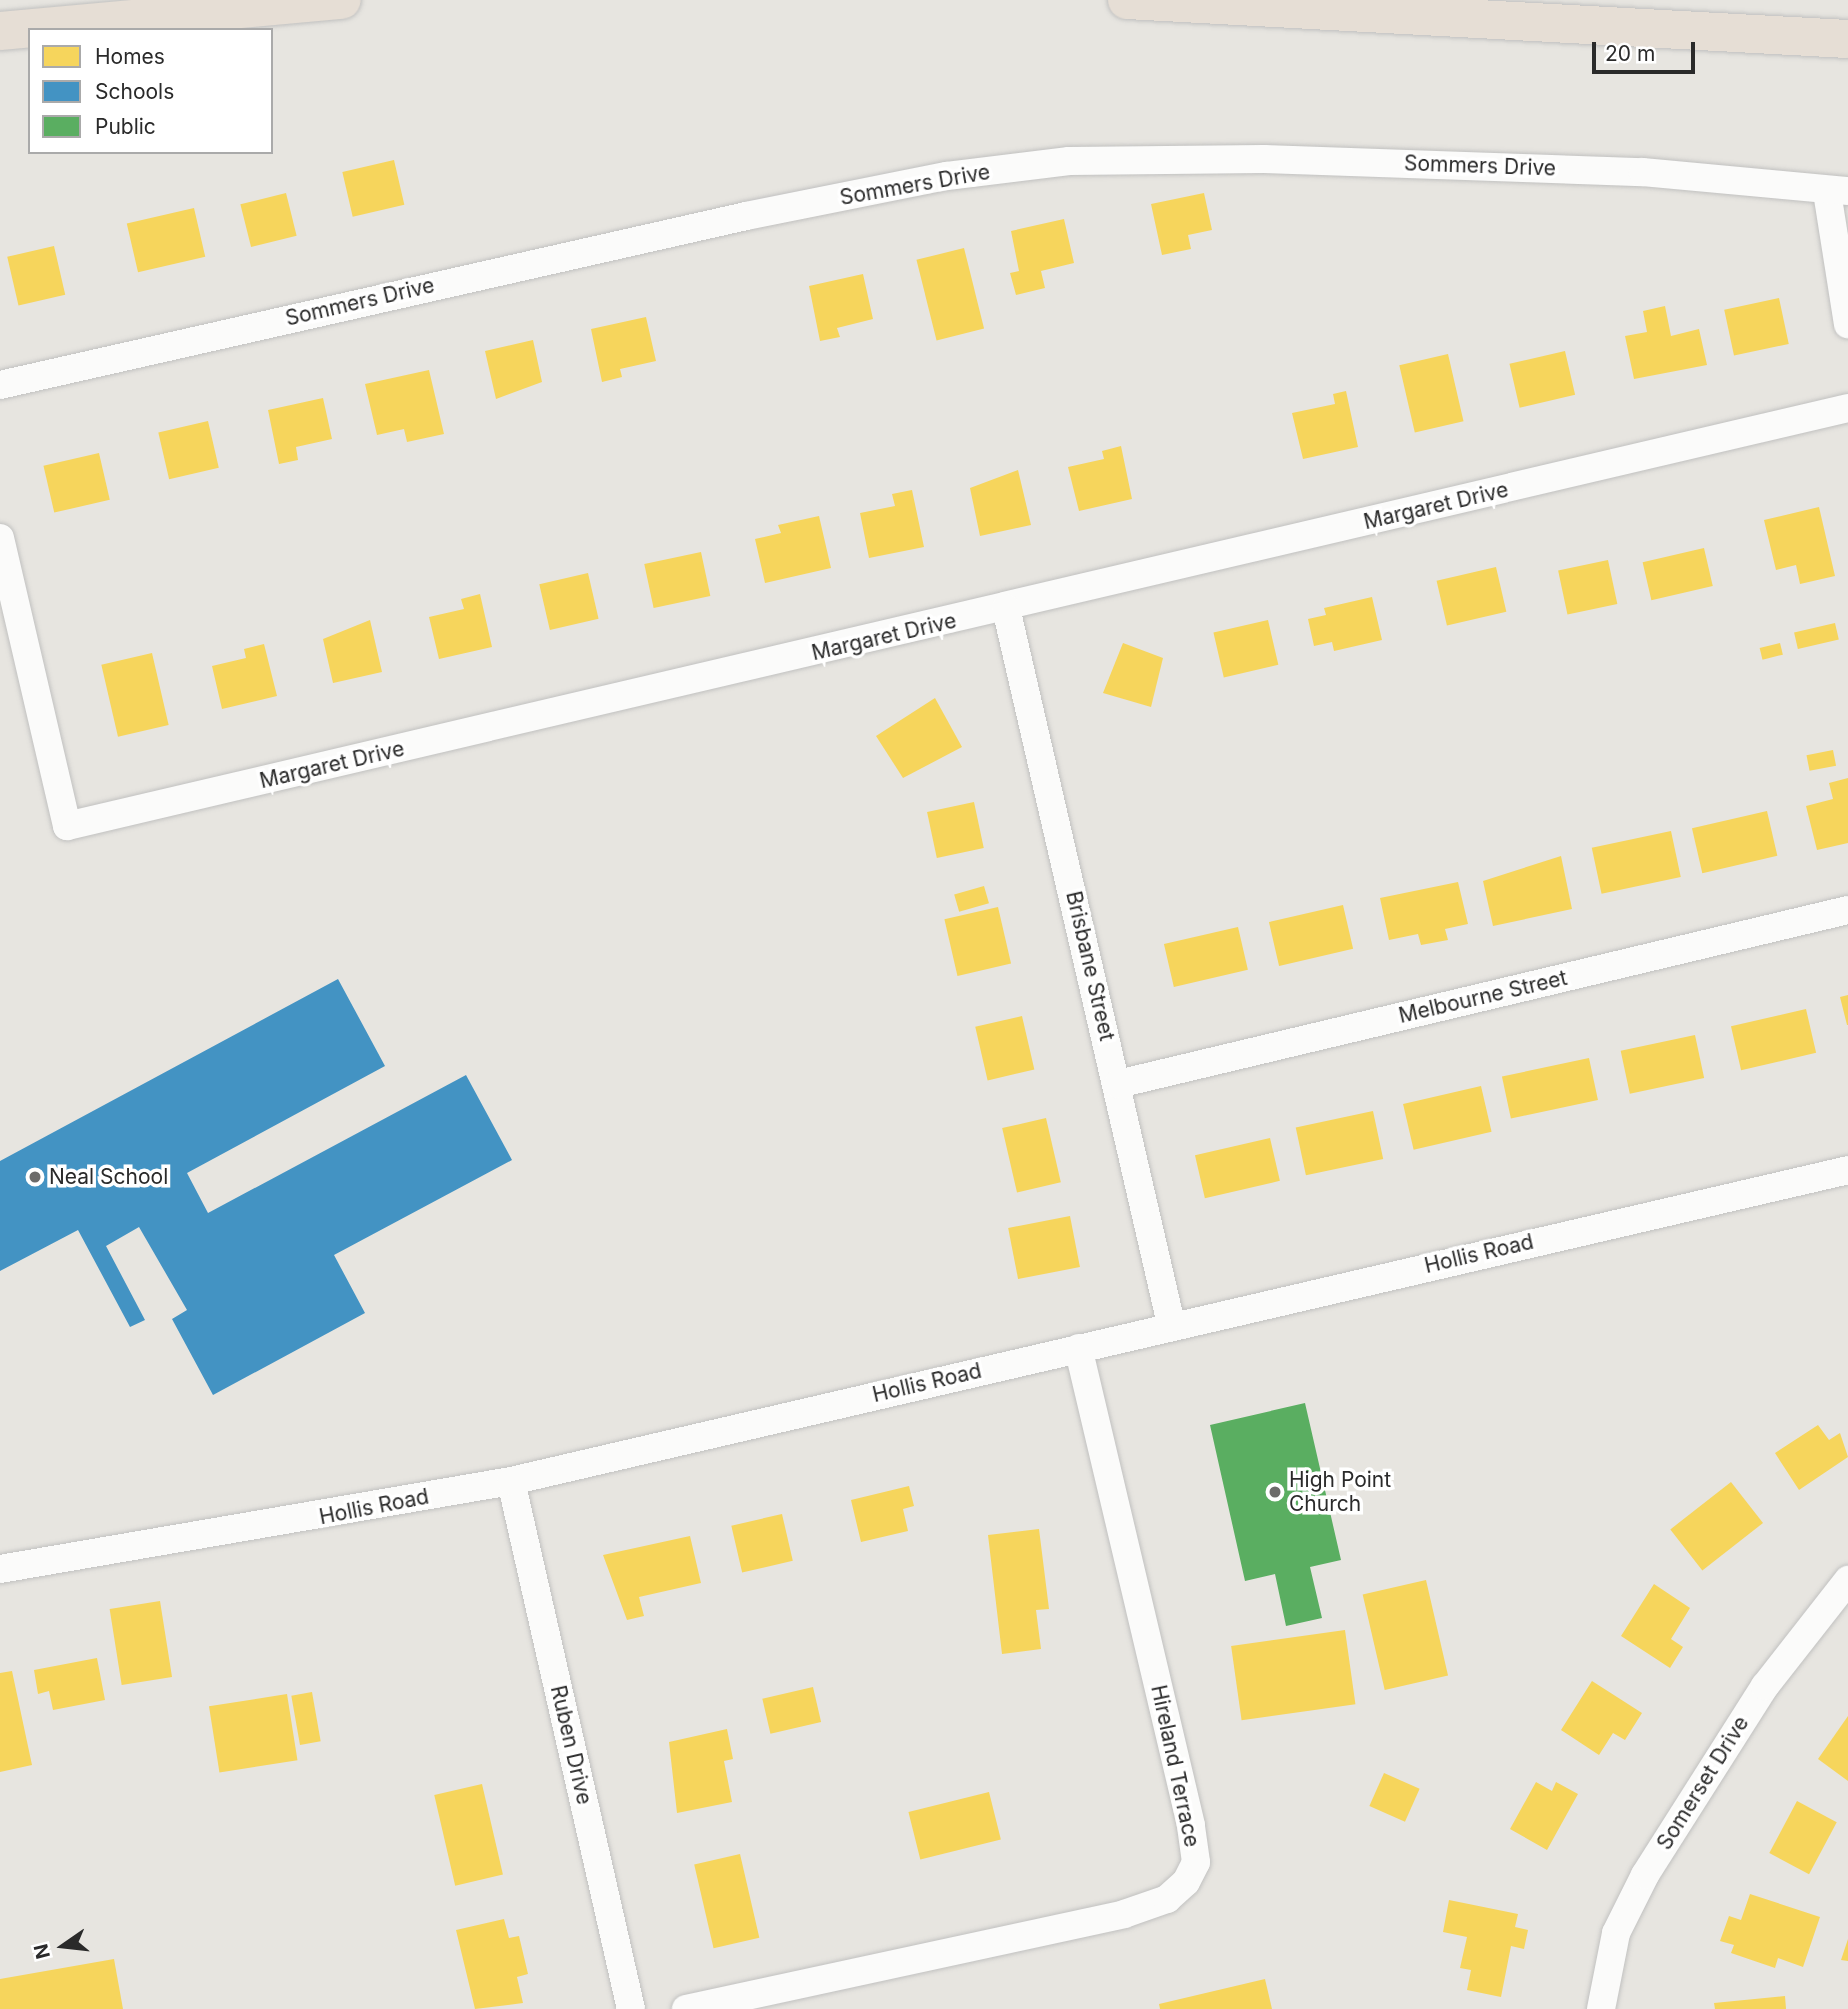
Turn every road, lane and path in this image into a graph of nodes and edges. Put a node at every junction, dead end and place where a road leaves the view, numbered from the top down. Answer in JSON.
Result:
{"nodes":[{"id":1,"x":342,"y":0,"type":"edge"},
{"id":2,"x":1127,"y":0,"type":"edge"},
{"id":3,"x":28,"y":28,"type":"edge"},
{"id":4,"x":33,"y":28,"type":"edge"},
{"id":5,"x":0,"y":31,"type":"edge"},
{"id":6,"x":1848,"y":38,"type":"edge"},
{"id":7,"x":1838,"y":192,"type":"edge"},
{"id":8,"x":1848,"y":324,"type":"edge"},
{"id":9,"x":0,"y":385,"type":"edge"},
{"id":10,"x":1848,"y":408,"type":"edge"},
{"id":11,"x":0,"y":538,"type":"edge"},
{"id":12,"x":1006,"y":608,"type":"junction"},
{"id":13,"x":1848,"y":910,"type":"edge"},
{"id":14,"x":1118,"y":1084,"type":"junction"},
{"id":15,"x":1848,"y":1170,"type":"edge"},
{"id":16,"x":1171,"y":1324,"type":"junction"},
{"id":17,"x":1078,"y":1348,"type":"junction"},
{"id":18,"x":511,"y":1481,"type":"junction"},
{"id":19,"x":0,"y":1569,"type":"edge"},
{"id":20,"x":1848,"y":1580,"type":"edge"},
{"id":21,"x":631,"y":2009,"type":"edge"},
{"id":22,"x":686,"y":2009,"type":"edge"},
{"id":23,"x":1601,"y":2009,"type":"edge"}],
"edges":[{"from":1,"to":4,"type":"highway"},
{"from":2,"to":6,"type":"highway"},
{"from":3,"to":5,"type":"highway"},
{"from":7,"to":8,"type":"street"},
{"from":7,"to":9,"type":"street","name":"Sommers Drive"},
{"from":10,"to":12,"type":"street","name":"Margaret Drive"},
{"from":11,"to":12,"type":"street","name":"Margaret Drive"},
{"from":12,"to":14,"type":"street","name":"Brisbane Street"},
{"from":13,"to":14,"type":"street","name":"Melbourne Street"},
{"from":14,"to":16,"type":"street","name":"Brisbane Street"},
{"from":15,"to":16,"type":"street","name":"Hollis Road"},
{"from":16,"to":17,"type":"street","name":"Hollis Road"},
{"from":17,"to":18,"type":"street","name":"Hollis Road"},
{"from":17,"to":22,"type":"street","name":"Hireland Terrace"},
{"from":18,"to":19,"type":"street","name":"Hollis Road"},
{"from":18,"to":21,"type":"street","name":"Ruben Drive"},
{"from":20,"to":23,"type":"street","name":"Somerset Drive"}]}
